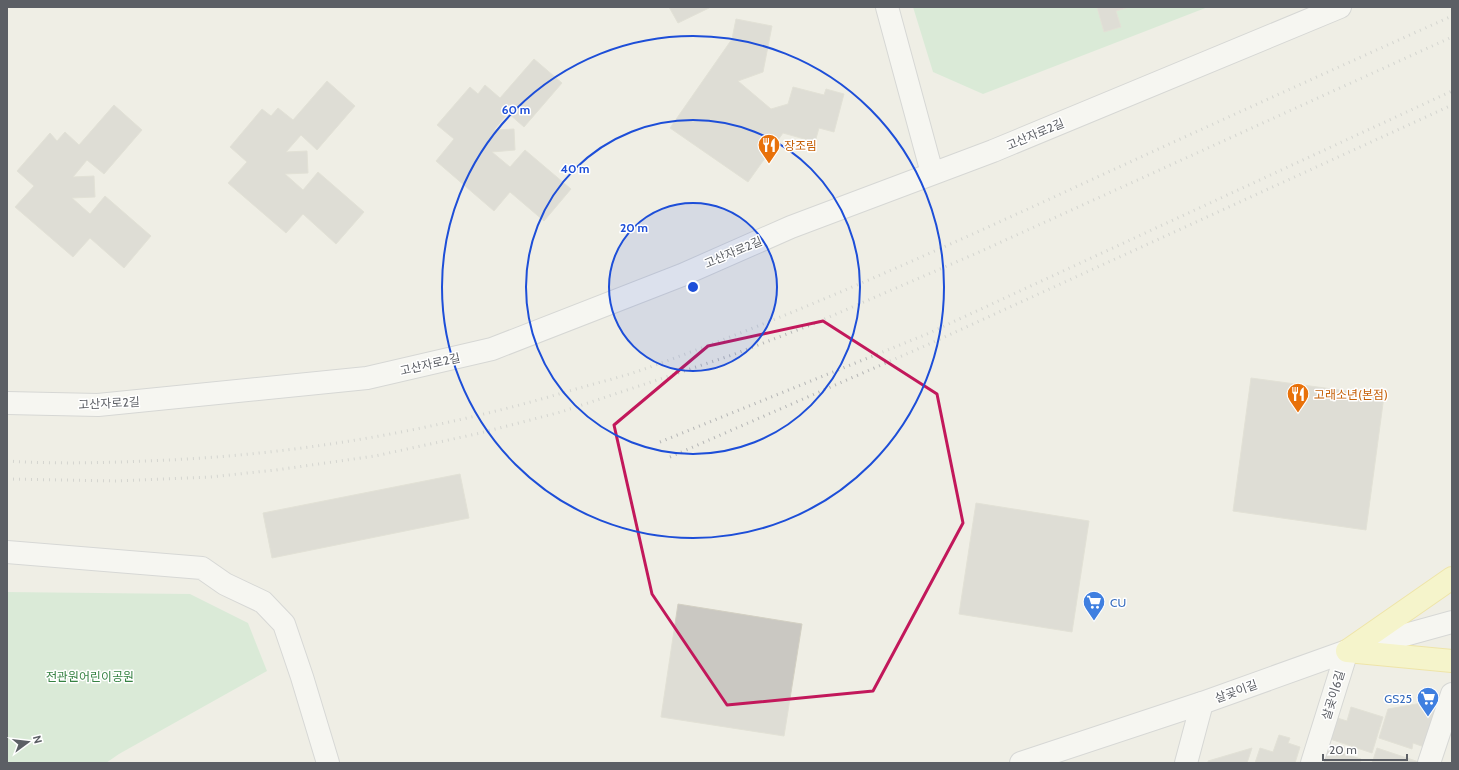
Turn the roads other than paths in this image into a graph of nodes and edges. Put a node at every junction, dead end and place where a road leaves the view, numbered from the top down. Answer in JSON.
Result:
{"nodes":[{"id":1,"x":888,"y":7,"type":"edge"},
{"id":2,"x":1340,"y":7,"type":"edge"},
{"id":3,"x":932,"y":173,"type":"junction"},
{"id":4,"x":7,"y":403,"type":"edge"},
{"id":5,"x":7,"y":552,"type":"edge"},
{"id":6,"x":1452,"y":578,"type":"edge"},
{"id":7,"x":1452,"y":622,"type":"edge"},
{"id":8,"x":1347,"y":651,"type":"junction"},
{"id":9,"x":1452,"y":661,"type":"edge"},
{"id":10,"x":1452,"y":694,"type":"edge"},
{"id":11,"x":1202,"y":703,"type":"junction"},
{"id":12,"x":328,"y":763,"type":"edge"},
{"id":13,"x":1021,"y":763,"type":"edge"},
{"id":14,"x":1186,"y":763,"type":"edge"},
{"id":15,"x":1312,"y":763,"type":"edge"},
{"id":16,"x":1430,"y":763,"type":"edge"}],
"edges":[{"from":1,"to":3,"type":"street"},
{"from":2,"to":3,"type":"street","name":"고산자로2길"},
{"from":3,"to":4,"type":"street","name":"고산자로2길"},
{"from":5,"to":12,"type":"street"},
{"from":6,"to":8,"type":"main road"},
{"from":7,"to":8,"type":"street","name":"살곶이길"},
{"from":8,"to":9,"type":"main road"},
{"from":8,"to":11,"type":"street","name":"살곶이길"},
{"from":8,"to":15,"type":"street","name":"살곶이6길"},
{"from":10,"to":16,"type":"street"},
{"from":11,"to":13,"type":"street","name":"살곶이길"},
{"from":11,"to":14,"type":"street"}]}
